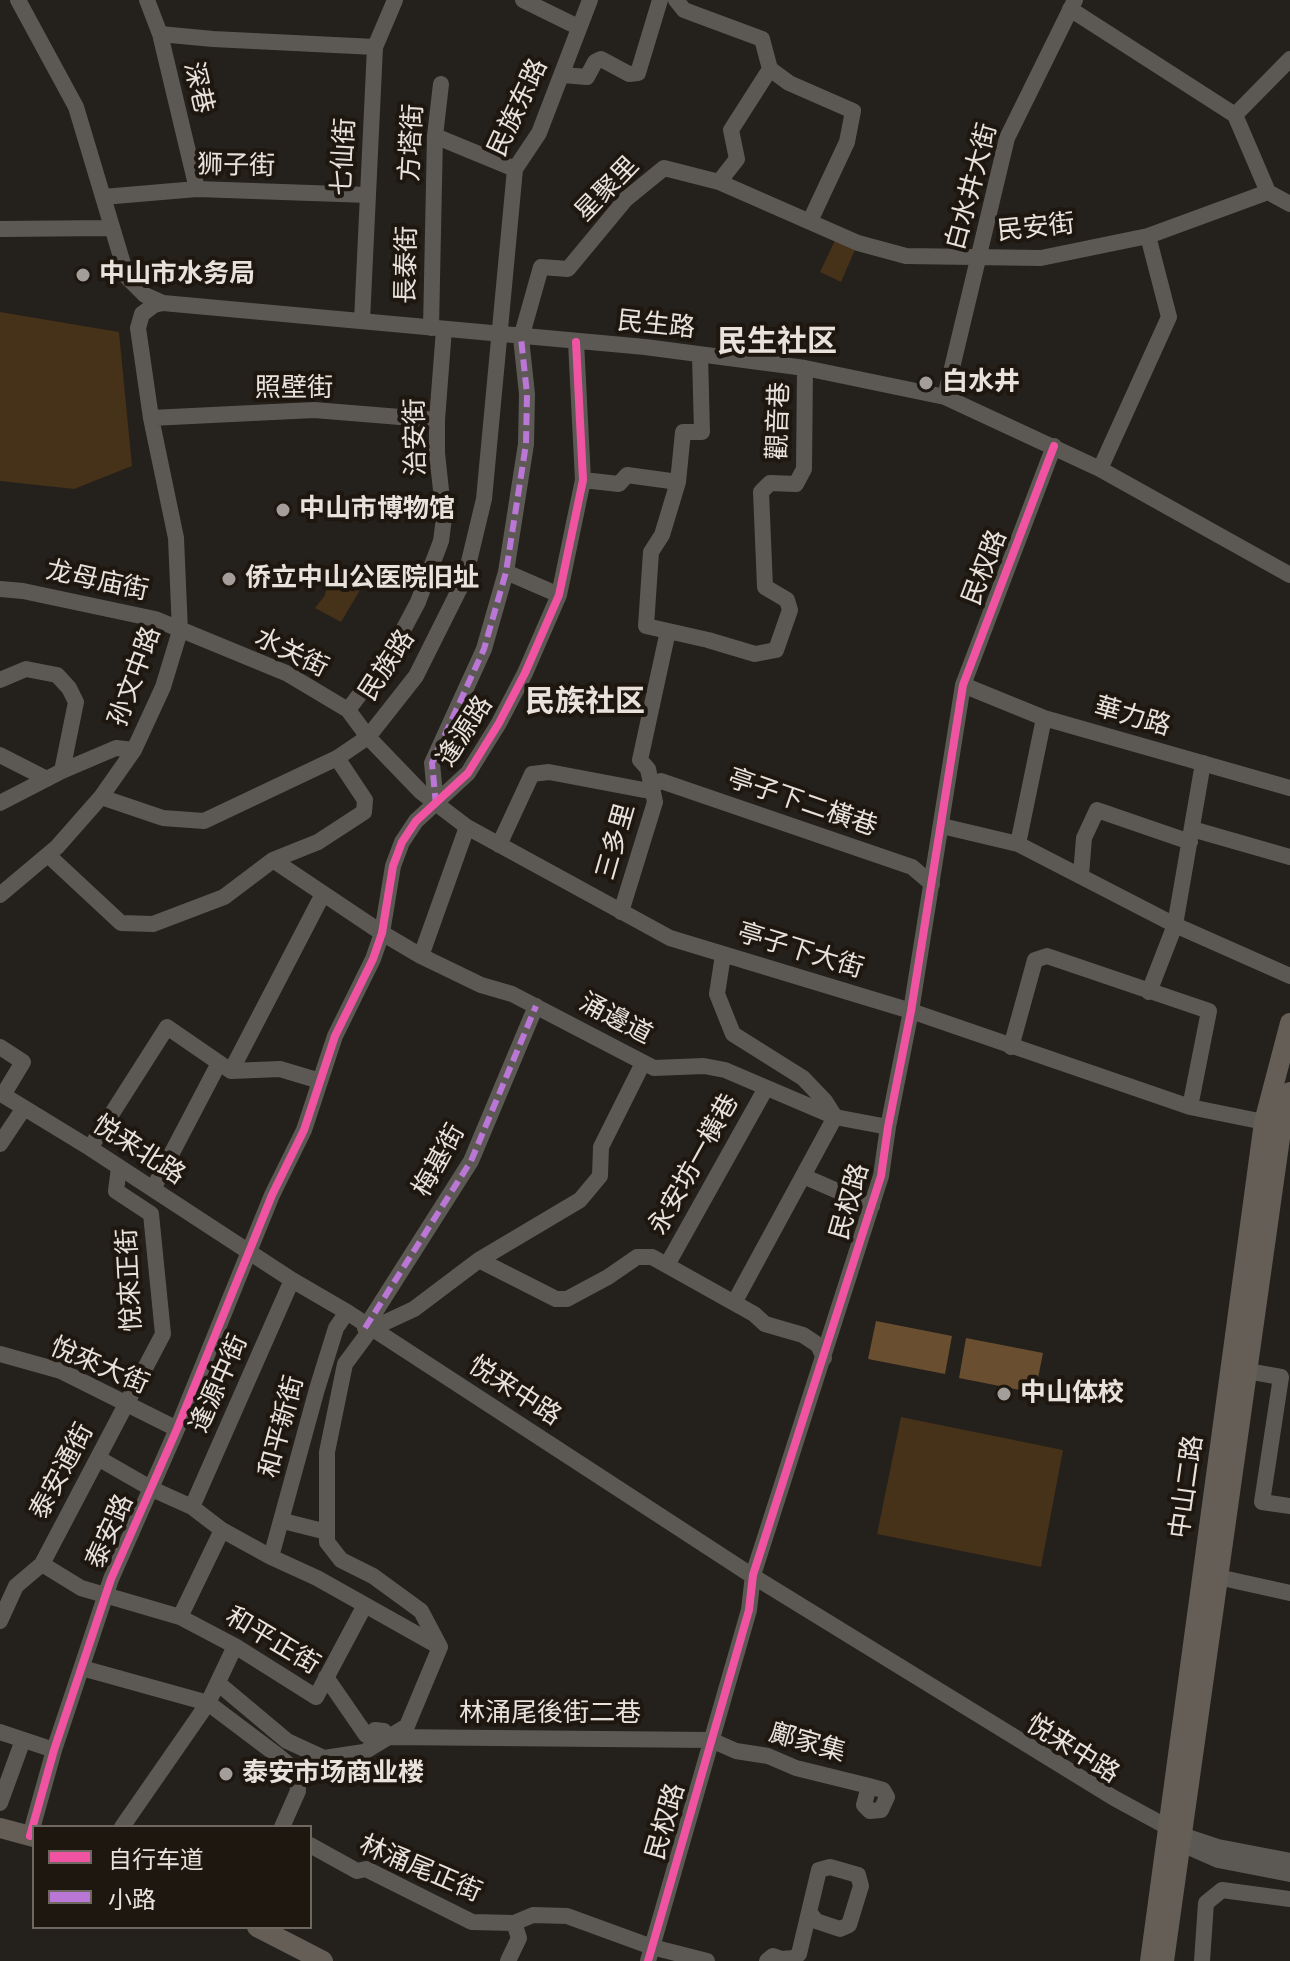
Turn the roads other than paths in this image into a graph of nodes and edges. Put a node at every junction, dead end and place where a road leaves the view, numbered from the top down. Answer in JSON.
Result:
{"nodes":[{"id":1,"x":18,"y":0,"type":"edge"},
{"id":2,"x":147,"y":0,"type":"edge"},
{"id":3,"x":395,"y":0,"type":"edge"},
{"id":4,"x":523,"y":0,"type":"edge"},
{"id":5,"x":590,"y":0,"type":"edge"},
{"id":6,"x":660,"y":0,"type":"edge"},
{"id":7,"x":676,"y":0,"type":"edge"},
{"id":8,"x":1073,"y":5,"type":"edge"},
{"id":9,"x":578,"y":27,"type":"junction"},
{"id":10,"x":160,"y":34,"type":"junction"},
{"id":11,"x":375,"y":47,"type":"junction"},
{"id":12,"x":1290,"y":59,"type":"edge"},
{"id":13,"x":770,"y":69,"type":"junction"},
{"id":14,"x":563,"y":75,"type":"junction"},
{"id":15,"x":582,"y":77,"type":"junction"},
{"id":16,"x":441,"y":84,"type":"dead end"},
{"id":17,"x":596,"y":90,"type":"dead end"},
{"id":18,"x":1235,"y":115,"type":"junction"},
{"id":19,"x":435,"y":136,"type":"junction"},
{"id":20,"x":515,"y":169,"type":"junction"},
{"id":21,"x":719,"y":182,"type":"junction"},
{"id":22,"x":197,"y":189,"type":"junction"},
{"id":23,"x":1268,"y":192,"type":"junction"},
{"id":24,"x":368,"y":195,"type":"junction"},
{"id":25,"x":103,"y":197,"type":"junction"},
{"id":26,"x":434,"y":204,"type":"joint"},
{"id":27,"x":1290,"y":204,"type":"edge"},
{"id":28,"x":810,"y":221,"type":"junction"},
{"id":29,"x":111,"y":228,"type":"junction"},
{"id":30,"x":0,"y":229,"type":"edge"},
{"id":31,"x":1148,"y":236,"type":"junction"},
{"id":32,"x":978,"y":258,"type":"junction"},
{"id":33,"x":163,"y":303,"type":"junction"},
{"id":34,"x":362,"y":321,"type":"junction"},
{"id":35,"x":437,"y":328,"type":"junction"},
{"id":36,"x":498,"y":335,"type":"junction"},
{"id":37,"x":521,"y":338,"type":"junction"},
{"id":38,"x":576,"y":342,"type":"junction"},
{"id":39,"x":700,"y":355,"type":"junction"},
{"id":40,"x":805,"y":368,"type":"junction"},
{"id":41,"x":945,"y":397,"type":"junction"},
{"id":42,"x":151,"y":418,"type":"junction"},
{"id":43,"x":437,"y":420,"type":"junction"},
{"id":44,"x":1054,"y":446,"type":"junction"},
{"id":45,"x":1100,"y":469,"type":"junction"},
{"id":46,"x":583,"y":480,"type":"junction"},
{"id":47,"x":678,"y":482,"type":"junction"},
{"id":48,"x":506,"y":572,"type":"junction"},
{"id":49,"x":1290,"y":575,"type":"edge"},
{"id":50,"x":0,"y":589,"type":"edge"},
{"id":51,"x":559,"y":595,"type":"junction"},
{"id":52,"x":180,"y":631,"type":"junction"},
{"id":53,"x":668,"y":631,"type":"junction"},
{"id":54,"x":0,"y":680,"type":"edge"},
{"id":55,"x":963,"y":685,"type":"junction"},
{"id":56,"x":348,"y":710,"type":"junction"},
{"id":57,"x":1044,"y":718,"type":"junction"},
{"id":58,"x":368,"y":737,"type":"junction"},
{"id":59,"x":134,"y":750,"type":"junction"},
{"id":60,"x":0,"y":755,"type":"edge"},
{"id":61,"x":337,"y":758,"type":"junction"},
{"id":62,"x":1203,"y":763,"type":"junction"},
{"id":63,"x":55,"y":775,"type":"junction"},
{"id":64,"x":651,"y":786,"type":"junction"},
{"id":65,"x":1290,"y":788,"type":"edge"},
{"id":66,"x":101,"y":797,"type":"junction"},
{"id":67,"x":0,"y":803,"type":"edge"},
{"id":68,"x":436,"y":805,"type":"junction"},
{"id":69,"x":942,"y":826,"type":"junction"},
{"id":70,"x":467,"y":827,"type":"junction"},
{"id":71,"x":1191,"y":836,"type":"junction"},
{"id":72,"x":1018,"y":844,"type":"junction"},
{"id":73,"x":499,"y":845,"type":"junction"},
{"id":74,"x":48,"y":855,"type":"junction"},
{"id":75,"x":1290,"y":857,"type":"edge"},
{"id":76,"x":273,"y":860,"type":"junction"},
{"id":77,"x":1081,"y":875,"type":"junction"},
{"id":78,"x":932,"y":884,"type":"junction"},
{"id":79,"x":323,"y":894,"type":"junction"},
{"id":80,"x":0,"y":895,"type":"edge"},
{"id":81,"x":621,"y":912,"type":"junction"},
{"id":82,"x":1175,"y":925,"type":"junction"},
{"id":83,"x":382,"y":933,"type":"junction"},
{"id":84,"x":723,"y":955,"type":"junction"},
{"id":85,"x":421,"y":956,"type":"junction"},
{"id":86,"x":1290,"y":976,"type":"edge"},
{"id":87,"x":1149,"y":992,"type":"junction"},
{"id":88,"x":536,"y":1006,"type":"junction"},
{"id":89,"x":911,"y":1011,"type":"junction"},
{"id":90,"x":1290,"y":1023,"type":"edge"},
{"id":91,"x":0,"y":1047,"type":"edge"},
{"id":92,"x":1011,"y":1047,"type":"junction"},
{"id":93,"x":643,"y":1063,"type":"junction"},
{"id":94,"x":225,"y":1067,"type":"junction"},
{"id":95,"x":320,"y":1081,"type":"junction"},
{"id":96,"x":766,"y":1088,"type":"junction"},
{"id":97,"x":1290,"y":1092,"type":"edge"},
{"id":98,"x":2,"y":1094,"type":"edge"},
{"id":99,"x":1190,"y":1107,"type":"junction"},
{"id":100,"x":24,"y":1108,"type":"junction"},
{"id":101,"x":835,"y":1117,"type":"junction"},
{"id":102,"x":888,"y":1127,"type":"junction"},
{"id":103,"x":1278,"y":1130,"type":"edge"},
{"id":104,"x":0,"y":1144,"type":"edge"},
{"id":105,"x":90,"y":1148,"type":"junction"},
{"id":106,"x":119,"y":1167,"type":"junction"},
{"id":107,"x":803,"y":1176,"type":"junction"},
{"id":108,"x":153,"y":1189,"type":"junction"},
{"id":109,"x":872,"y":1206,"type":"junction"},
{"id":110,"x":250,"y":1251,"type":"junction"},
{"id":111,"x":479,"y":1260,"type":"junction"},
{"id":112,"x":667,"y":1265,"type":"junction"},
{"id":113,"x":292,"y":1280,"type":"junction"},
{"id":114,"x":734,"y":1303,"type":"junction"},
{"id":115,"x":347,"y":1312,"type":"junction"},
{"id":116,"x":368,"y":1327,"type":"junction"},
{"id":117,"x":0,"y":1354,"type":"edge"},
{"id":118,"x":824,"y":1358,"type":"junction"},
{"id":119,"x":1247,"y":1371,"type":"junction"},
{"id":120,"x":317,"y":1389,"type":"junction"},
{"id":121,"x":339,"y":1394,"type":"junction"},
{"id":122,"x":126,"y":1402,"type":"junction"},
{"id":123,"x":177,"y":1429,"type":"junction"},
{"id":124,"x":98,"y":1458,"type":"junction"},
{"id":125,"x":152,"y":1489,"type":"junction"},
{"id":126,"x":1290,"y":1506,"type":"edge"},
{"id":127,"x":192,"y":1507,"type":"junction"},
{"id":128,"x":283,"y":1521,"type":"junction"},
{"id":129,"x":222,"y":1530,"type":"junction"},
{"id":130,"x":327,"y":1532,"type":"junction"},
{"id":131,"x":271,"y":1557,"type":"junction"},
{"id":132,"x":42,"y":1564,"type":"junction"},
{"id":133,"x":752,"y":1577,"type":"junction"},
{"id":134,"x":1218,"y":1577,"type":"junction"},
{"id":135,"x":0,"y":1578,"type":"edge"},
{"id":136,"x":16,"y":1586,"type":"junction"},
{"id":137,"x":1290,"y":1593,"type":"edge"},
{"id":138,"x":107,"y":1595,"type":"junction"},
{"id":139,"x":365,"y":1605,"type":"junction"},
{"id":140,"x":180,"y":1617,"type":"junction"},
{"id":141,"x":0,"y":1621,"type":"edge"},
{"id":142,"x":235,"y":1646,"type":"junction"},
{"id":143,"x":440,"y":1647,"type":"junction"},
{"id":144,"x":82,"y":1668,"type":"junction"},
{"id":145,"x":326,"y":1677,"type":"junction"},
{"id":146,"x":219,"y":1684,"type":"junction"},
{"id":147,"x":208,"y":1703,"type":"junction"},
{"id":148,"x":0,"y":1732,"type":"edge"},
{"id":149,"x":389,"y":1737,"type":"junction"},
{"id":150,"x":23,"y":1740,"type":"junction"},
{"id":151,"x":711,"y":1740,"type":"junction"},
{"id":152,"x":54,"y":1750,"type":"junction"},
{"id":153,"x":887,"y":1797,"type":"dead end"},
{"id":154,"x":0,"y":1803,"type":"edge"},
{"id":155,"x":0,"y":1825,"type":"edge"},
{"id":156,"x":34,"y":1825,"type":"edge"},
{"id":157,"x":123,"y":1825,"type":"edge"},
{"id":158,"x":283,"y":1825,"type":"edge"},
{"id":159,"x":32,"y":1834,"type":"edge"},
{"id":160,"x":1175,"y":1836,"type":"junction"},
{"id":161,"x":312,"y":1846,"type":"edge"},
{"id":162,"x":1290,"y":1861,"type":"edge"},
{"id":163,"x":1290,"y":1874,"type":"edge"},
{"id":164,"x":1290,"y":1899,"type":"edge"},
{"id":165,"x":809,"y":1912,"type":"dead end"},
{"id":166,"x":514,"y":1923,"type":"junction"},
{"id":167,"x":261,"y":1929,"type":"edge"},
{"id":168,"x":273,"y":1929,"type":"edge"},
{"id":169,"x":650,"y":1954,"type":"edge"},
{"id":170,"x":323,"y":1961,"type":"edge"},
{"id":171,"x":335,"y":1961,"type":"edge"},
{"id":172,"x":508,"y":1961,"type":"edge"},
{"id":173,"x":707,"y":1961,"type":"edge"},
{"id":174,"x":767,"y":1961,"type":"edge"},
{"id":175,"x":1150,"y":1961,"type":"edge"},
{"id":176,"x":1164,"y":1961,"type":"edge"},
{"id":177,"x":1202,"y":1961,"type":"edge"}],
"edges":[{"from":1,"to":25,"type":"street"},
{"from":2,"to":10,"type":"street","name":"深巷"},
{"from":3,"to":11,"type":"street","name":"七仙街"},
{"from":4,"to":9,"type":"street"},
{"from":5,"to":9,"type":"street","name":"民族东路"},
{"from":6,"to":15,"type":"street"},
{"from":7,"to":13,"type":"street"},
{"from":8,"to":18,"type":"street"},
{"from":8,"to":32,"type":"street","name":"白水井大街"},
{"from":9,"to":14,"type":"street","name":"民族东路"},
{"from":10,"to":11,"type":"street"},
{"from":10,"to":22,"type":"street","name":"深巷"},
{"from":11,"to":24,"type":"street","name":"七仙街"},
{"from":12,"to":18,"type":"street"},
{"from":13,"to":21,"type":"street"},
{"from":13,"to":28,"type":"street"},
{"from":14,"to":15,"type":"street"},
{"from":14,"to":20,"type":"street","name":"民族东路"},
{"from":15,"to":17,"type":"street"},
{"from":16,"to":19,"type":"street","name":"方塔街"},
{"from":18,"to":23,"type":"street"},
{"from":19,"to":20,"type":"street"},
{"from":19,"to":26,"type":"street","name":"方塔街"},
{"from":20,"to":36,"type":"street","name":"民族东路"},
{"from":21,"to":28,"type":"street","name":"民安街"},
{"from":21,"to":37,"type":"street","name":"星聚里"},
{"from":22,"to":24,"type":"street","name":"狮子街"},
{"from":22,"to":25,"type":"street","name":"狮子街"},
{"from":23,"to":27,"type":"street"},
{"from":23,"to":31,"type":"street","name":"民安街"},
{"from":24,"to":34,"type":"street","name":"七仙街"},
{"from":25,"to":29,"type":"street"},
{"from":26,"to":35,"type":"street","name":"長泰街"},
{"from":28,"to":32,"type":"street","name":"民安街"},
{"from":29,"to":30,"type":"street"},
{"from":29,"to":33,"type":"street"},
{"from":31,"to":32,"type":"street","name":"民安街"},
{"from":31,"to":45,"type":"street"},
{"from":32,"to":41,"type":"street","name":"白水井大街"},
{"from":33,"to":34,"type":"street","name":"民生路"},
{"from":33,"to":42,"type":"street","name":"孙文中路"},
{"from":34,"to":35,"type":"street","name":"民生路"},
{"from":35,"to":36,"type":"street","name":"民生路"},
{"from":35,"to":43,"type":"street","name":"治安街"},
{"from":36,"to":37,"type":"street","name":"民生路"},
{"from":36,"to":58,"type":"street","name":"民族路"},
{"from":37,"to":38,"type":"street","name":"民生路"},
{"from":37,"to":48,"type":"street"},
{"from":38,"to":39,"type":"street","name":"民生路"},
{"from":38,"to":46,"type":"street","name":"逢源路"},
{"from":39,"to":40,"type":"street","name":"民生路"},
{"from":39,"to":47,"type":"street"},
{"from":40,"to":41,"type":"street","name":"民生路"},
{"from":40,"to":53,"type":"street","name":"觀音巷"},
{"from":41,"to":44,"type":"street","name":"民生路"},
{"from":42,"to":43,"type":"street","name":"照壁街"},
{"from":42,"to":52,"type":"street","name":"孙文中路"},
{"from":43,"to":56,"type":"street","name":"治安街"},
{"from":44,"to":45,"type":"street","name":"民生路"},
{"from":44,"to":55,"type":"street","name":"民权路"},
{"from":45,"to":49,"type":"street","name":"民生路"},
{"from":46,"to":47,"type":"street"},
{"from":46,"to":51,"type":"street","name":"逢源路"},
{"from":47,"to":53,"type":"street"},
{"from":48,"to":51,"type":"street"},
{"from":48,"to":68,"type":"street"},
{"from":50,"to":52,"type":"street","name":"龙母庙街"},
{"from":51,"to":68,"type":"street","name":"逢源路"},
{"from":52,"to":56,"type":"street","name":"水关街"},
{"from":52,"to":59,"type":"street","name":"孙文中路"},
{"from":53,"to":64,"type":"street","name":"三多里"},
{"from":54,"to":63,"type":"street"},
{"from":55,"to":57,"type":"street","name":"華力路"},
{"from":55,"to":69,"type":"street","name":"民权路"},
{"from":56,"to":58,"type":"street","name":"水关街"},
{"from":57,"to":62,"type":"street","name":"華力路"},
{"from":57,"to":72,"type":"street"},
{"from":58,"to":61,"type":"street","name":"民族路"},
{"from":58,"to":68,"type":"street","name":"亭子下大街"},
{"from":59,"to":63,"type":"street"},
{"from":59,"to":66,"type":"street","name":"孙文中路"},
{"from":60,"to":63,"type":"street"},
{"from":61,"to":66,"type":"street","name":"民族路"},
{"from":61,"to":76,"type":"street"},
{"from":62,"to":65,"type":"street","name":"華力路"},
{"from":62,"to":71,"type":"street"},
{"from":63,"to":67,"type":"street"},
{"from":64,"to":73,"type":"street","name":"亭子下二橫巷"},
{"from":64,"to":78,"type":"street","name":"亭子下二橫巷"},
{"from":64,"to":81,"type":"street","name":"三多里"},
{"from":66,"to":74,"type":"street","name":"孙文中路"},
{"from":68,"to":70,"type":"street","name":"亭子下大街"},
{"from":68,"to":83,"type":"street","name":"逢源路"},
{"from":69,"to":72,"type":"street"},
{"from":69,"to":78,"type":"street","name":"民权路"},
{"from":70,"to":73,"type":"street","name":"亭子下大街"},
{"from":70,"to":85,"type":"street"},
{"from":71,"to":75,"type":"street"},
{"from":71,"to":77,"type":"street"},
{"from":71,"to":82,"type":"street"},
{"from":72,"to":77,"type":"street"},
{"from":73,"to":81,"type":"street","name":"亭子下大街"},
{"from":74,"to":76,"type":"street"},
{"from":74,"to":80,"type":"street","name":"孙文中路"},
{"from":76,"to":79,"type":"street","name":"涌邊道"},
{"from":77,"to":82,"type":"street"},
{"from":78,"to":89,"type":"street","name":"民权路"},
{"from":79,"to":83,"type":"street","name":"涌邊道"},
{"from":79,"to":94,"type":"street"},
{"from":81,"to":84,"type":"street","name":"亭子下大街"},
{"from":82,"to":86,"type":"street"},
{"from":82,"to":87,"type":"street"},
{"from":83,"to":85,"type":"street","name":"涌邊道"},
{"from":83,"to":95,"type":"street","name":"逢源路"},
{"from":84,"to":89,"type":"street","name":"亭子下大街"},
{"from":84,"to":101,"type":"street"},
{"from":85,"to":88,"type":"street","name":"涌邊道"},
{"from":87,"to":92,"type":"street"},
{"from":87,"to":99,"type":"street"},
{"from":88,"to":93,"type":"street","name":"涌邊道"},
{"from":88,"to":116,"type":"street","name":"梅基街"},
{"from":89,"to":92,"type":"street","name":"亭子下大街"},
{"from":89,"to":102,"type":"street","name":"民权路"},
{"from":90,"to":103,"type":"main road","name":"中山二路"},
{"from":91,"to":98,"type":"street"},
{"from":92,"to":99,"type":"street","name":"亭子下大街"},
{"from":93,"to":96,"type":"street","name":"涌邊道"},
{"from":93,"to":111,"type":"street"},
{"from":94,"to":95,"type":"street"},
{"from":94,"to":105,"type":"street"},
{"from":94,"to":108,"type":"street"},
{"from":95,"to":110,"type":"street","name":"逢源路"},
{"from":96,"to":101,"type":"street","name":"涌邊道"},
{"from":96,"to":112,"type":"street","name":"永安坊一橫巷"},
{"from":97,"to":103,"type":"main road","name":"中山二路"},
{"from":98,"to":100,"type":"street","name":"悦来北路"},
{"from":99,"to":103,"type":"street","name":"亭子下大街"},
{"from":100,"to":104,"type":"street"},
{"from":100,"to":105,"type":"street","name":"悦来北路"},
{"from":101,"to":102,"type":"street","name":"涌邊道"},
{"from":101,"to":107,"type":"street"},
{"from":102,"to":109,"type":"street","name":"民权路"},
{"from":103,"to":119,"type":"main road","name":"中山二路"},
{"from":103,"to":160,"type":"main road","name":"中山二路"},
{"from":105,"to":106,"type":"street","name":"悦来北路"},
{"from":106,"to":108,"type":"street","name":"悦来北路"},
{"from":106,"to":122,"type":"street","name":"悅來正街"},
{"from":107,"to":109,"type":"street"},
{"from":107,"to":114,"type":"street"},
{"from":108,"to":110,"type":"street","name":"悦来北路"},
{"from":109,"to":118,"type":"street","name":"民权路"},
{"from":110,"to":113,"type":"street","name":"悦来中路"},
{"from":110,"to":123,"type":"street","name":"泰安路"},
{"from":111,"to":112,"type":"street"},
{"from":111,"to":116,"type":"street"},
{"from":112,"to":114,"type":"street"},
{"from":113,"to":115,"type":"street","name":"悦来中路"},
{"from":113,"to":127,"type":"street","name":"逢源中街"},
{"from":114,"to":118,"type":"street"},
{"from":115,"to":116,"type":"street","name":"悦来中路"},
{"from":115,"to":120,"type":"street","name":"和平新街"},
{"from":116,"to":121,"type":"street","name":"梅基街"},
{"from":116,"to":133,"type":"street","name":"悦来中路"},
{"from":117,"to":122,"type":"street","name":"悅來大街"},
{"from":118,"to":133,"type":"street","name":"民权路"},
{"from":119,"to":126,"type":"street"},
{"from":119,"to":134,"type":"main road","name":"中山二路"},
{"from":120,"to":121,"type":"street"},
{"from":120,"to":128,"type":"street","name":"和平新街"},
{"from":121,"to":130,"type":"street","name":"梅基街"},
{"from":122,"to":123,"type":"street","name":"悅來大街"},
{"from":122,"to":124,"type":"street","name":"泰安通街"},
{"from":123,"to":125,"type":"street","name":"泰安路"},
{"from":124,"to":125,"type":"street"},
{"from":124,"to":132,"type":"street","name":"泰安通街"},
{"from":125,"to":127,"type":"street"},
{"from":125,"to":138,"type":"street","name":"泰安路"},
{"from":127,"to":129,"type":"street"},
{"from":128,"to":130,"type":"street"},
{"from":128,"to":131,"type":"street","name":"和平新街"},
{"from":129,"to":131,"type":"street"},
{"from":129,"to":140,"type":"street"},
{"from":130,"to":143,"type":"street"},
{"from":131,"to":139,"type":"street"},
{"from":132,"to":136,"type":"street"},
{"from":132,"to":138,"type":"street","name":"和平正街"},
{"from":133,"to":151,"type":"street","name":"民权路"},
{"from":133,"to":160,"type":"street","name":"悦来中路"},
{"from":134,"to":137,"type":"street"},
{"from":134,"to":160,"type":"main road","name":"中山二路"},
{"from":135,"to":136,"type":"street"},
{"from":136,"to":141,"type":"street"},
{"from":138,"to":140,"type":"street","name":"和平正街"},
{"from":138,"to":144,"type":"street","name":"泰安路"},
{"from":139,"to":143,"type":"street"},
{"from":139,"to":145,"type":"street","name":"和平正街"},
{"from":140,"to":142,"type":"street","name":"和平正街"},
{"from":142,"to":145,"type":"street","name":"和平正街"},
{"from":142,"to":146,"type":"street"},
{"from":143,"to":149,"type":"street"},
{"from":144,"to":147,"type":"street"},
{"from":144,"to":152,"type":"street","name":"泰安路"},
{"from":145,"to":149,"type":"street"},
{"from":146,"to":147,"type":"street"},
{"from":146,"to":149,"type":"street"},
{"from":147,"to":157,"type":"street"},
{"from":147,"to":158,"type":"street"},
{"from":148,"to":150,"type":"street"},
{"from":149,"to":151,"type":"street","name":"林涌尾後街二巷"},
{"from":150,"to":152,"type":"street"},
{"from":150,"to":154,"type":"street"},
{"from":151,"to":153,"type":"street","name":"鄺家集"},
{"from":151,"to":169,"type":"street","name":"民权路"},
{"from":152,"to":156,"type":"street","name":"泰安路"},
{"from":155,"to":159,"type":"main road"},
{"from":160,"to":162,"type":"street"},
{"from":160,"to":163,"type":"street"},
{"from":160,"to":175,"type":"main road","name":"中山二路"},
{"from":160,"to":176,"type":"main road","name":"中山二路"},
{"from":161,"to":166,"type":"street","name":"林涌尾正街"},
{"from":164,"to":177,"type":"street"},
{"from":165,"to":174,"type":"street"},
{"from":166,"to":169,"type":"street","name":"林涌尾正街"},
{"from":166,"to":172,"type":"street"},
{"from":167,"to":170,"type":"main road"},
{"from":168,"to":171,"type":"main road"},
{"from":169,"to":173,"type":"street","name":"林涌尾正街"}]}
